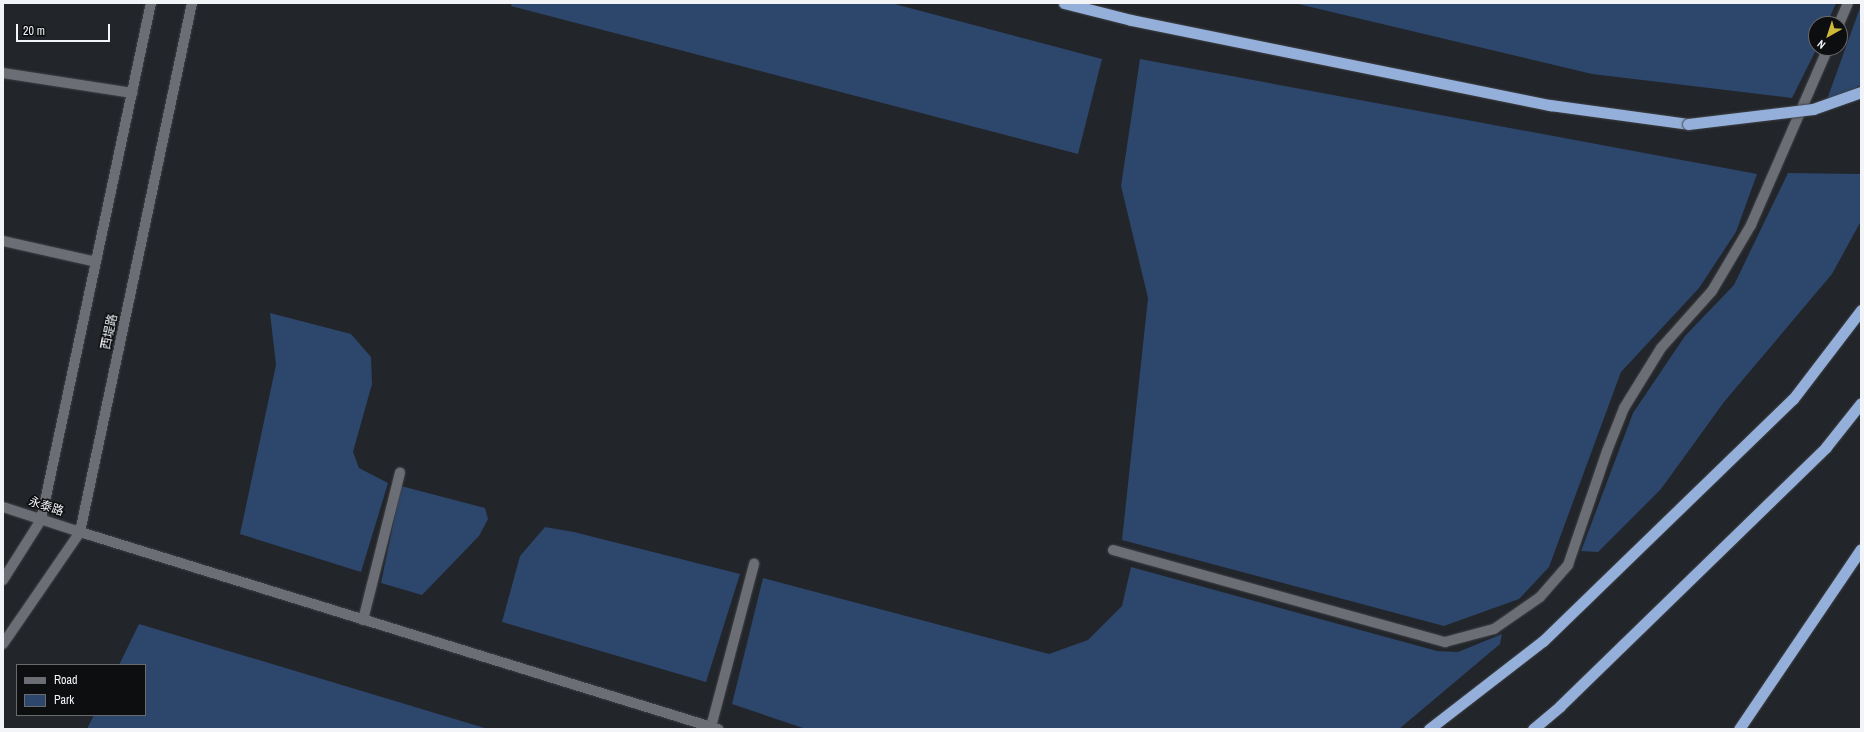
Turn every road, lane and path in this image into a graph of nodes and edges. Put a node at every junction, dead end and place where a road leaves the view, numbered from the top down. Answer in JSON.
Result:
{"nodes":[{"id":1,"x":151,"y":3,"type":"edge"},
{"id":2,"x":192,"y":3,"type":"edge"},
{"id":3,"x":1064,"y":3,"type":"edge"},
{"id":4,"x":1848,"y":3,"type":"edge"},
{"id":5,"x":1842,"y":16,"type":"edge"},
{"id":6,"x":1825,"y":56,"type":"edge"},
{"id":7,"x":3,"y":73,"type":"edge"},
{"id":8,"x":1861,"y":92,"type":"edge"},
{"id":9,"x":132,"y":93,"type":"junction"},
{"id":10,"x":3,"y":241,"type":"edge"},
{"id":11,"x":96,"y":262,"type":"junction"},
{"id":12,"x":1861,"y":310,"type":"edge"},
{"id":13,"x":1861,"y":403,"type":"edge"},
{"id":14,"x":400,"y":473,"type":"dead end"},
{"id":15,"x":3,"y":507,"type":"edge"},
{"id":16,"x":41,"y":520,"type":"junction"},
{"id":17,"x":80,"y":532,"type":"junction"},
{"id":18,"x":1861,"y":549,"type":"edge"},
{"id":19,"x":1113,"y":550,"type":"dead end"},
{"id":20,"x":754,"y":564,"type":"dead end"},
{"id":21,"x":3,"y":580,"type":"edge"},
{"id":22,"x":363,"y":620,"type":"junction"},
{"id":23,"x":3,"y":644,"type":"edge"},
{"id":24,"x":712,"y":728,"type":"edge"},
{"id":25,"x":1429,"y":729,"type":"edge"},
{"id":26,"x":1533,"y":729,"type":"edge"},
{"id":27,"x":1739,"y":729,"type":"edge"}],
"edges":[{"from":1,"to":9,"type":"street"},
{"from":2,"to":17,"type":"street","name":"西堤路"},
{"from":3,"to":8,"type":"highway","bridge":true},
{"from":4,"to":5,"type":"street"},
{"from":6,"to":19,"type":"street"},
{"from":7,"to":9,"type":"street"},
{"from":9,"to":11,"type":"street"},
{"from":10,"to":11,"type":"street"},
{"from":11,"to":16,"type":"street"},
{"from":12,"to":25,"type":"highway"},
{"from":13,"to":26,"type":"highway"},
{"from":14,"to":22,"type":"street"},
{"from":15,"to":16,"type":"street","name":"永泰路"},
{"from":16,"to":17,"type":"street","name":"永泰路"},
{"from":16,"to":21,"type":"street"},
{"from":17,"to":22,"type":"street","name":"永泰路"},
{"from":17,"to":23,"type":"street","name":"西堤路"},
{"from":18,"to":27,"type":"highway"},
{"from":20,"to":24,"type":"street"},
{"from":22,"to":24,"type":"street","name":"永泰路"}]}
